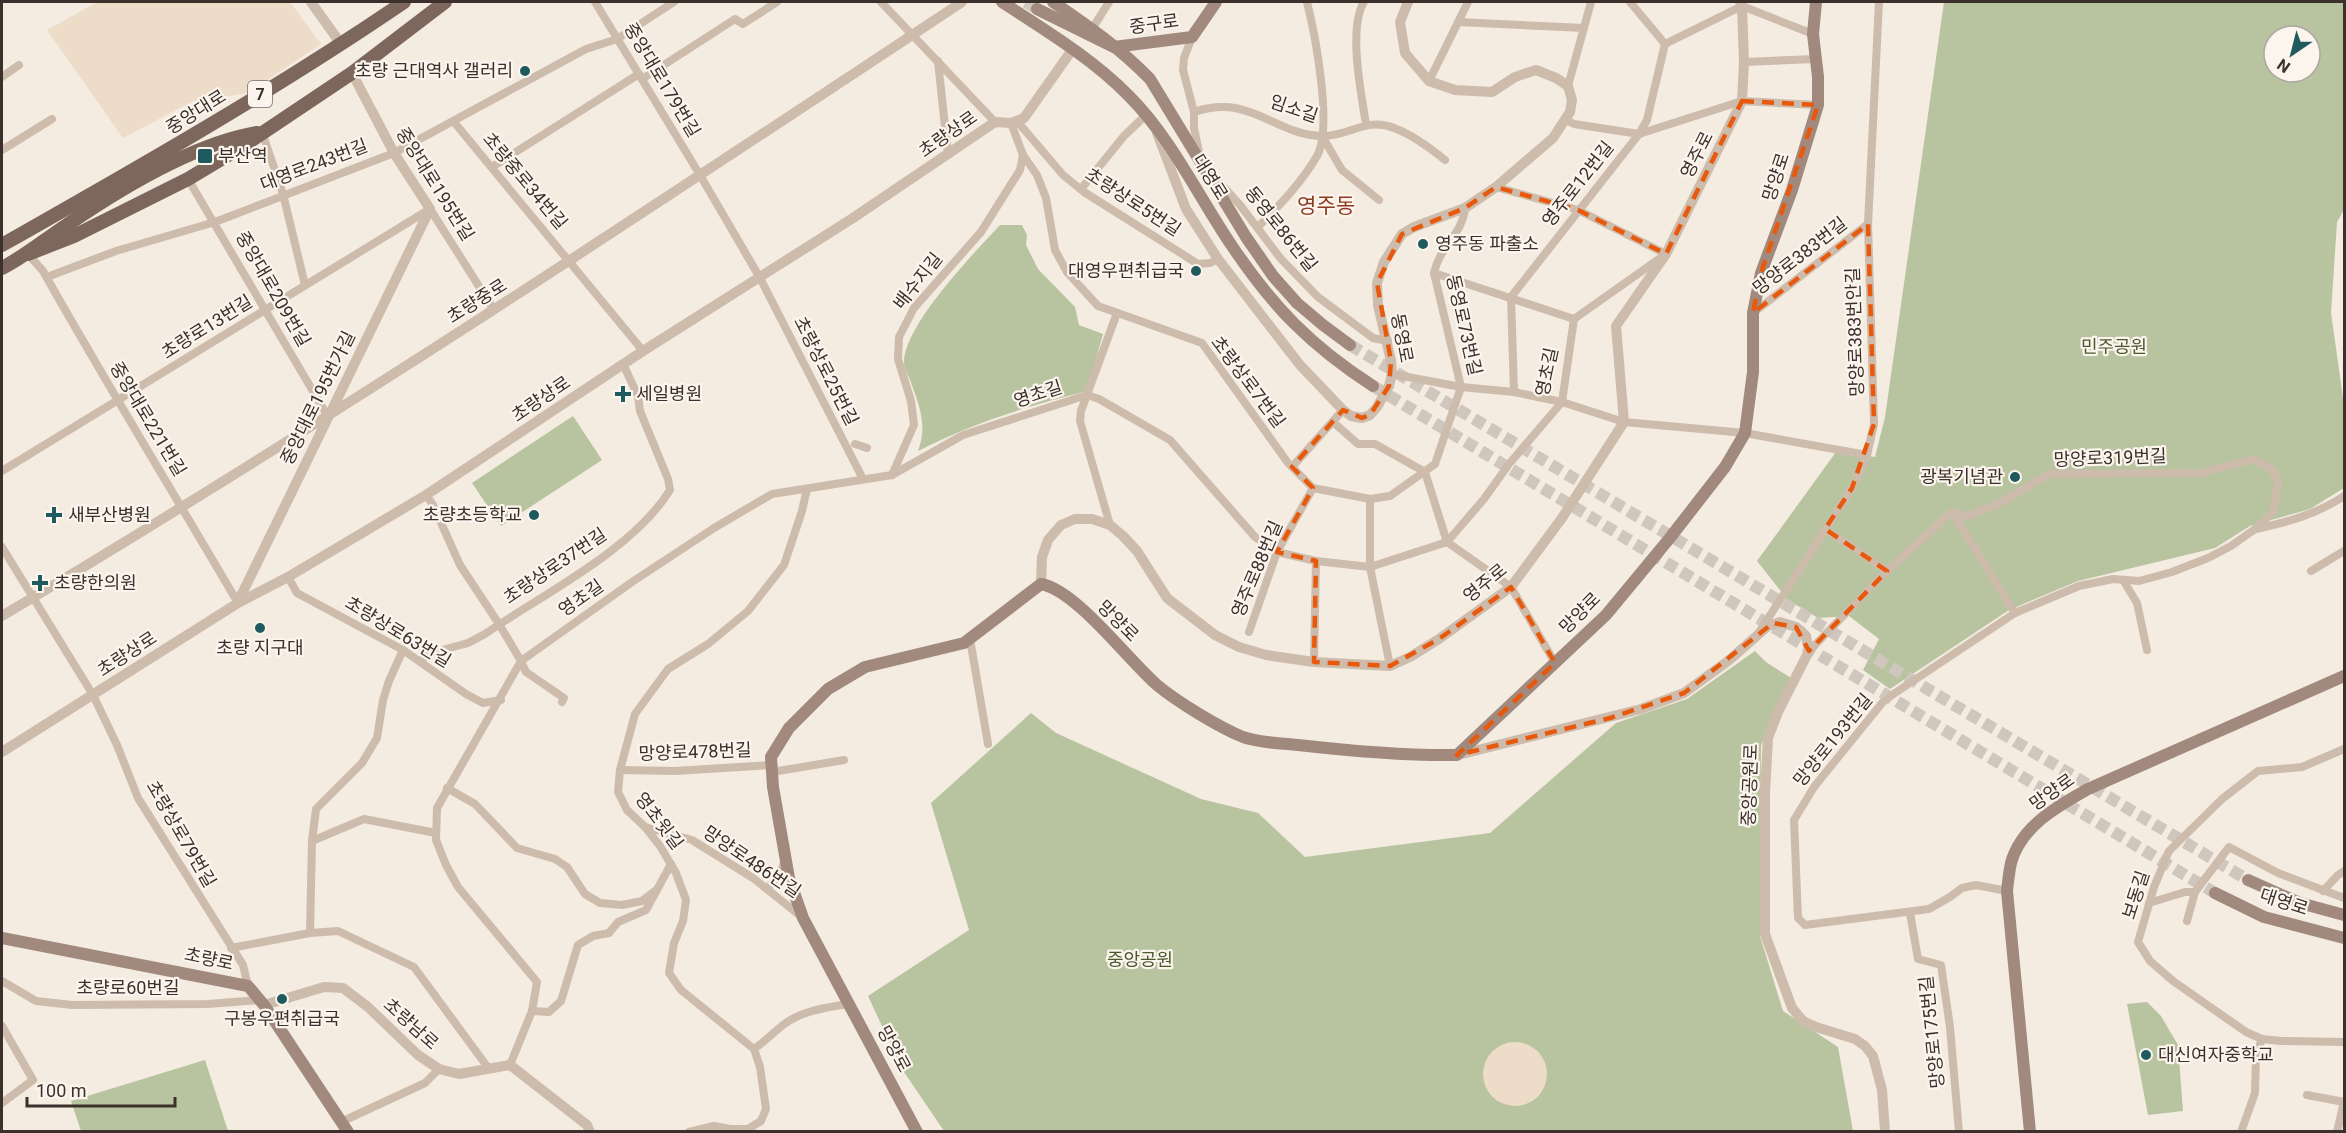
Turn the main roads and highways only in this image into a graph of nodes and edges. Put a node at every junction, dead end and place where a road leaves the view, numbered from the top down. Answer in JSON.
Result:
{"nodes":[{"id":1,"x":404,"y":2,"type":"edge"},
{"id":2,"x":445,"y":2,"type":"edge"},
{"id":3,"x":1002,"y":2,"type":"edge"},
{"id":4,"x":1216,"y":2,"type":"edge"},
{"id":5,"x":1816,"y":2,"type":"edge"},
{"id":6,"x":1058,"y":3,"type":"edge"},
{"id":7,"x":1114,"y":47,"type":"junction"},
{"id":8,"x":1100,"y":69,"type":"junction"},
{"id":9,"x":262,"y":132,"type":"junction"},
{"id":10,"x":2,"y":245,"type":"edge"},
{"id":11,"x":28,"y":254,"type":"junction"},
{"id":12,"x":2,"y":268,"type":"edge"},
{"id":13,"x":1350,"y":345,"type":"tunnel mouth"},
{"id":14,"x":1373,"y":386,"type":"tunnel mouth"},
{"id":15,"x":2344,"y":676,"type":"edge"},
{"id":16,"x":2248,"y":880,"type":"tunnel mouth"},
{"id":17,"x":2215,"y":893,"type":"tunnel mouth"},
{"id":18,"x":2300,"y":903,"type":"junction"},
{"id":19,"x":2344,"y":915,"type":"edge"},
{"id":20,"x":2344,"y":922,"type":"edge"},
{"id":21,"x":2,"y":938,"type":"edge"},
{"id":22,"x":2344,"y":938,"type":"edge"},
{"id":23,"x":344,"y":1126,"type":"edge"},
{"id":24,"x":917,"y":1131,"type":"edge"},
{"id":25,"x":2030,"y":1131,"type":"edge"}],
"edges":[{"from":1,"to":10,"type":"main road","name":"중앙대로","number":"7"},
{"from":2,"to":9,"type":"main road","name":"중앙대로","number":"7"},
{"from":3,"to":8,"type":"main road","name":"대영로"},
{"from":4,"to":7,"type":"main road","name":"중구로"},
{"from":5,"to":24,"type":"main road","name":"망양로"},
{"from":6,"to":7,"type":"main road","name":"대영로"},
{"from":7,"to":8,"type":"main road"},
{"from":7,"to":13,"type":"main road","name":"대영로"},
{"from":8,"to":14,"type":"main road","name":"대영로"},
{"from":9,"to":11,"type":"main road","name":"중앙대로","number":"7"},
{"from":9,"to":11,"type":"main road","name":"중앙대로","number":"7"},
{"from":11,"to":12,"type":"main road","name":"중앙대로","number":"7"},
{"from":15,"to":25,"type":"main road","name":"망양로"},
{"from":16,"to":18,"type":"main road","name":"대영로"},
{"from":17,"to":22,"type":"main road","name":"대영로"},
{"from":18,"to":19,"type":"main road","name":"대영로"},
{"from":18,"to":20,"type":"main road"},
{"from":21,"to":23,"type":"main road","name":"초량로"}]}
